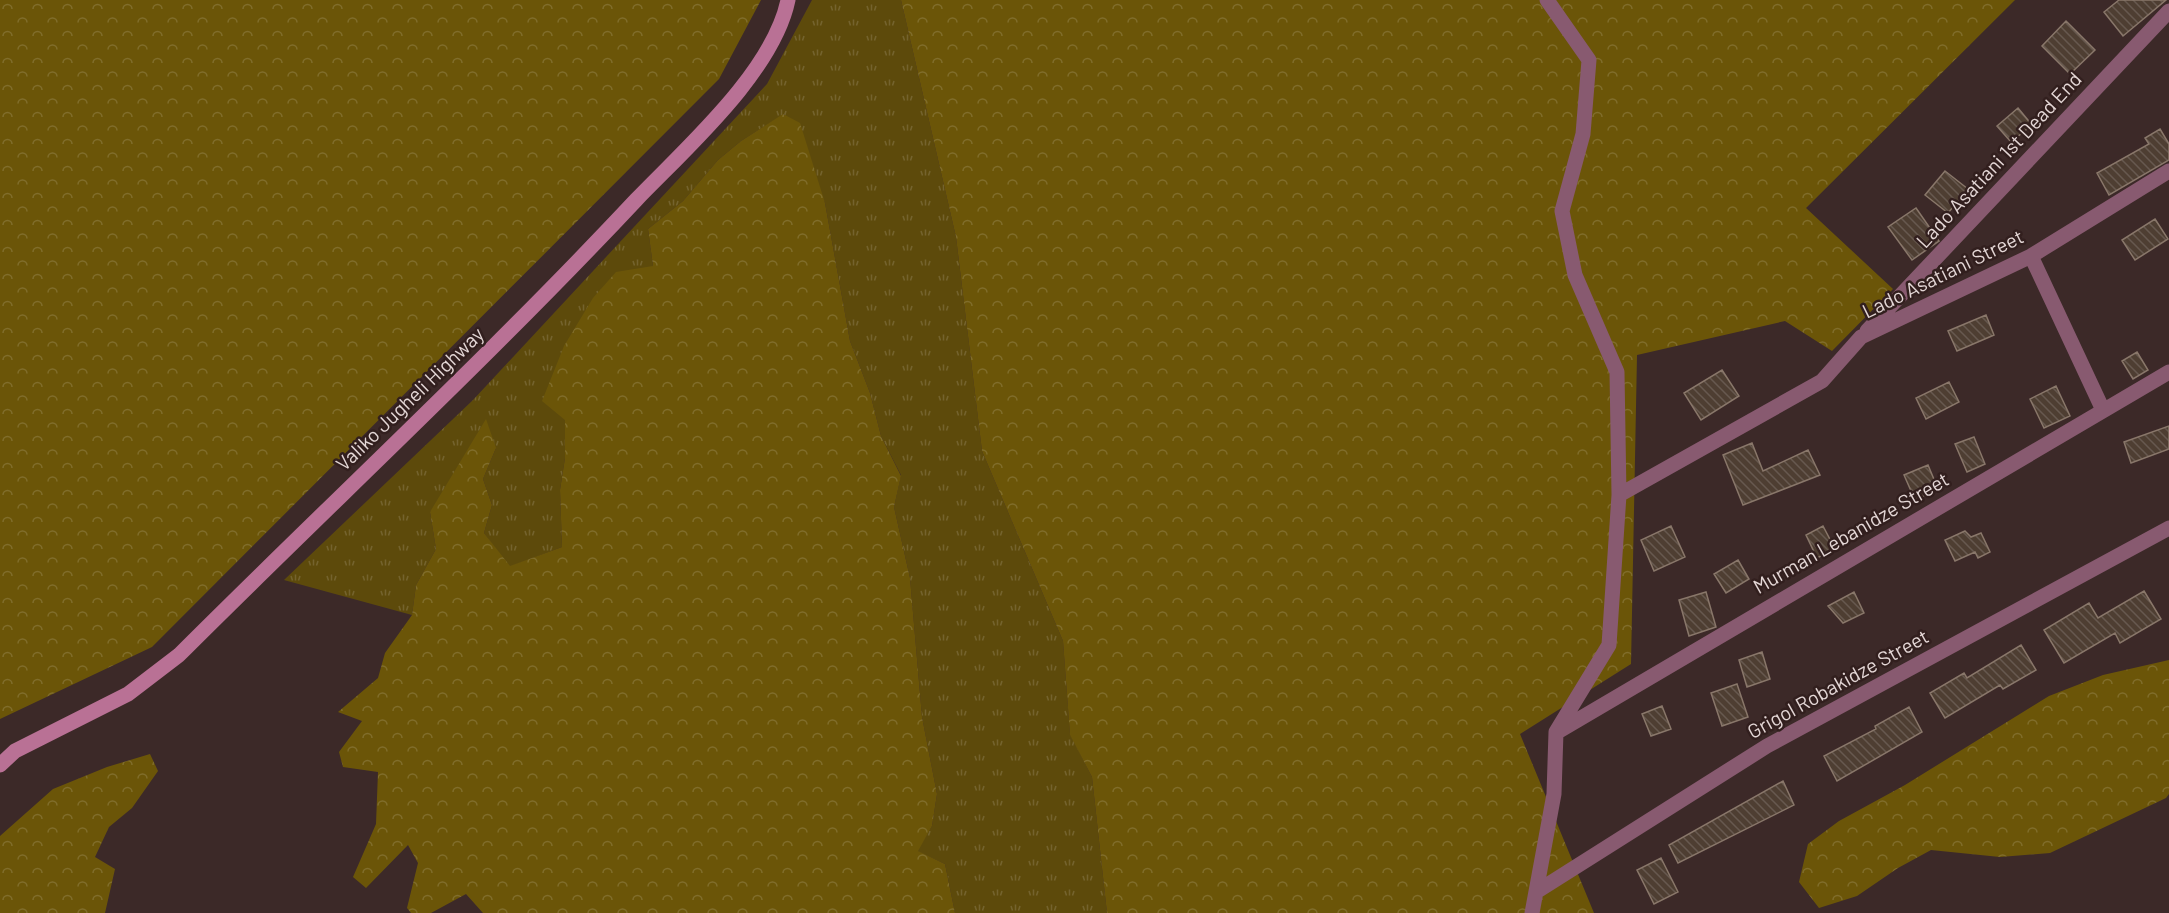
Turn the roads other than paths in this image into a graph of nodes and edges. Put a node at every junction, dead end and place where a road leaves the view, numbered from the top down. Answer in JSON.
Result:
{"nodes":[{"id":1,"x":788,"y":0,"type":"edge"},
{"id":2,"x":1547,"y":0,"type":"edge"},
{"id":3,"x":2169,"y":11,"type":"edge"},
{"id":4,"x":2169,"y":171,"type":"edge"},
{"id":5,"x":2031,"y":256,"type":"junction"},
{"id":6,"x":1861,"y":337,"type":"junction"},
{"id":7,"x":2169,"y":372,"type":"edge"},
{"id":8,"x":2103,"y":410,"type":"junction"},
{"id":9,"x":1619,"y":495,"type":"junction"},
{"id":10,"x":2169,"y":528,"type":"edge"},
{"id":11,"x":1556,"y":732,"type":"junction"},
{"id":12,"x":0,"y":765,"type":"edge"},
{"id":13,"x":1536,"y":892,"type":"junction"},
{"id":14,"x":1532,"y":913,"type":"edge"}],
"edges":[{"from":1,"to":12,"type":"main road","name":"Valiko Jugheli Highway"},
{"from":2,"to":9,"type":"street"},
{"from":3,"to":6,"type":"street","name":"Lado Asatiani 1st Dead End"},
{"from":4,"to":5,"type":"street","name":"Lado Asatiani Street"},
{"from":5,"to":6,"type":"street","name":"Lado Asatiani Street"},
{"from":5,"to":8,"type":"street"},
{"from":6,"to":9,"type":"street","name":"Lado Asatiani Street"},
{"from":7,"to":8,"type":"street","name":"Murman Lebanidze Street"},
{"from":8,"to":11,"type":"street","name":"Murman Lebanidze Street"},
{"from":9,"to":11,"type":"street"},
{"from":10,"to":13,"type":"street","name":"Grigol Robakidze Street"},
{"from":11,"to":13,"type":"street"},
{"from":13,"to":14,"type":"street"}]}
